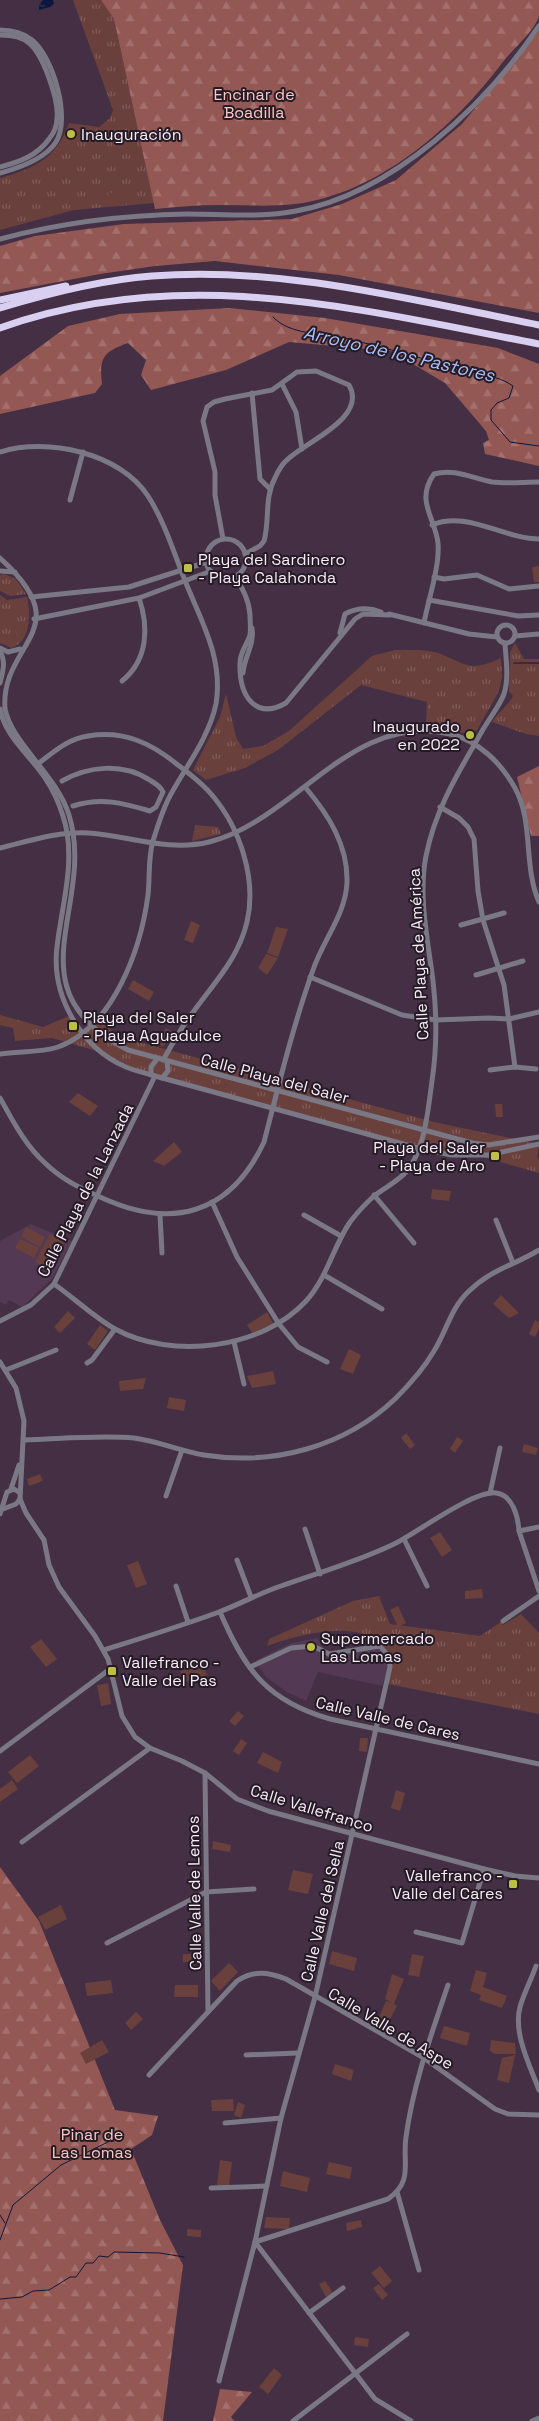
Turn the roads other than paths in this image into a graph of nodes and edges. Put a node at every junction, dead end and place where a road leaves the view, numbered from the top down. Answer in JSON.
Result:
{"nodes":[{"id":1,"x":539,"y":26,"type":"edge"},
{"id":2,"x":0,"y":30,"type":"edge"},
{"id":3,"x":0,"y":35,"type":"edge"},
{"id":4,"x":0,"y":167,"type":"edge"},
{"id":5,"x":0,"y":173,"type":"edge"},
{"id":6,"x":0,"y":239,"type":"edge"},
{"id":7,"x":134,"y":278,"type":"junction"},
{"id":8,"x":0,"y":300,"type":"edge"},
{"id":9,"x":0,"y":308,"type":"edge"},
{"id":10,"x":539,"y":325,"type":"edge"},
{"id":11,"x":0,"y":328,"type":"edge"},
{"id":12,"x":539,"y":344,"type":"edge"},
{"id":13,"x":282,"y":384,"type":"junction"},
{"id":14,"x":252,"y":393,"type":"junction"},
{"id":15,"x":302,"y":448,"type":"junction"},
{"id":16,"x":0,"y":452,"type":"edge"},
{"id":17,"x":83,"y":452,"type":"junction"},
{"id":18,"x":539,"y":482,"type":"edge"},
{"id":19,"x":270,"y":489,"type":"junction"},
{"id":20,"x":70,"y":500,"type":"dead end"},
{"id":21,"x":432,"y":525,"type":"junction"},
{"id":22,"x":223,"y":539,"type":"junction"},
{"id":23,"x":539,"y":540,"type":"edge"},
{"id":24,"x":246,"y":554,"type":"junction"},
{"id":25,"x":0,"y":558,"type":"edge"},
{"id":26,"x":207,"y":562,"type":"junction"},
{"id":27,"x":181,"y":570,"type":"junction"},
{"id":28,"x":0,"y":571,"type":"edge"},
{"id":29,"x":211,"y":571,"type":"junction"},
{"id":30,"x":16,"y":572,"type":"junction"},
{"id":31,"x":235,"y":577,"type":"junction"},
{"id":32,"x":434,"y":577,"type":"junction"},
{"id":33,"x":185,"y":580,"type":"junction"},
{"id":34,"x":539,"y":586,"type":"edge"},
{"id":35,"x":31,"y":597,"type":"junction"},
{"id":36,"x":139,"y":598,"type":"junction"},
{"id":37,"x":429,"y":600,"type":"junction"},
{"id":38,"x":390,"y":615,"type":"junction"},
{"id":39,"x":539,"y":615,"type":"edge"},
{"id":40,"x":34,"y":618,"type":"junction"},
{"id":41,"x":424,"y":623,"type":"junction"},
{"id":42,"x":539,"y":634,"type":"edge"},
{"id":43,"x":514,"y":636,"type":"junction"},
{"id":44,"x":497,"y":637,"type":"junction"},
{"id":45,"x":338,"y":638,"type":"junction"},
{"id":46,"x":505,"y":644,"type":"junction"},
{"id":47,"x":23,"y":647,"type":"junction"},
{"id":48,"x":0,"y":649,"type":"edge"},
{"id":49,"x":122,"y":681,"type":"dead end"},
{"id":50,"x":0,"y":683,"type":"edge"},
{"id":51,"x":0,"y":709,"type":"edge"},
{"id":52,"x":474,"y":744,"type":"junction"},
{"id":53,"x":39,"y":763,"type":"junction"},
{"id":54,"x":186,"y":770,"type":"junction"},
{"id":55,"x":62,"y":781,"type":"dead end"},
{"id":56,"x":304,"y":787,"type":"junction"},
{"id":57,"x":158,"y":803,"type":"junction"},
{"id":58,"x":73,"y":806,"type":"dead end"},
{"id":59,"x":165,"y":806,"type":"junction"},
{"id":60,"x":440,"y":807,"type":"junction"},
{"id":61,"x":71,"y":833,"type":"junction"},
{"id":62,"x":235,"y":833,"type":"junction"},
{"id":63,"x":152,"y":844,"type":"junction"},
{"id":64,"x":0,"y":848,"type":"edge"},
{"id":65,"x":539,"y":902,"type":"edge"},
{"id":66,"x":504,"y":913,"type":"dead end"},
{"id":67,"x":482,"y":920,"type":"junction"},
{"id":68,"x":461,"y":925,"type":"dead end"},
{"id":69,"x":523,"y":961,"type":"dead end"},
{"id":70,"x":500,"y":968,"type":"junction"},
{"id":71,"x":476,"y":975,"type":"dead end"},
{"id":72,"x":310,"y":977,"type":"junction"},
{"id":73,"x":539,"y":1012,"type":"edge"},
{"id":74,"x":436,"y":1020,"type":"junction"},
{"id":75,"x":509,"y":1020,"type":"junction"},
{"id":76,"x":90,"y":1025,"type":"junction"},
{"id":77,"x":82,"y":1033,"type":"junction"},
{"id":78,"x":0,"y":1054,"type":"edge"},
{"id":79,"x":162,"y":1060,"type":"junction"},
{"id":80,"x":515,"y":1067,"type":"junction"},
{"id":81,"x":536,"y":1069,"type":"dead end"},
{"id":82,"x":490,"y":1070,"type":"dead end"},
{"id":83,"x":153,"y":1076,"type":"junction"},
{"id":84,"x":162,"y":1078,"type":"junction"},
{"id":85,"x":276,"y":1091,"type":"junction"},
{"id":86,"x":0,"y":1098,"type":"edge"},
{"id":87,"x":273,"y":1108,"type":"junction"},
{"id":88,"x":423,"y":1131,"type":"junction"},
{"id":89,"x":539,"y":1137,"type":"edge"},
{"id":90,"x":539,"y":1144,"type":"edge"},
{"id":91,"x":418,"y":1148,"type":"junction"},
{"id":92,"x":98,"y":1196,"type":"junction"},
{"id":93,"x":374,"y":1196,"type":"junction"},
{"id":94,"x":212,"y":1202,"type":"junction"},
{"id":95,"x":160,"y":1215,"type":"junction"},
{"id":96,"x":304,"y":1215,"type":"dead end"},
{"id":97,"x":496,"y":1220,"type":"dead end"},
{"id":98,"x":341,"y":1236,"type":"junction"},
{"id":99,"x":414,"y":1243,"type":"dead end"},
{"id":100,"x":539,"y":1250,"type":"edge"},
{"id":101,"x":162,"y":1253,"type":"dead end"},
{"id":102,"x":513,"y":1262,"type":"junction"},
{"id":103,"x":324,"y":1275,"type":"junction"},
{"id":104,"x":54,"y":1284,"type":"junction"},
{"id":105,"x":382,"y":1309,"type":"dead end"},
{"id":106,"x":0,"y":1321,"type":"edge"},
{"id":107,"x":279,"y":1324,"type":"junction"},
{"id":108,"x":115,"y":1329,"type":"junction"},
{"id":109,"x":234,"y":1342,"type":"junction"},
{"id":110,"x":56,"y":1350,"type":"dead end"},
{"id":111,"x":0,"y":1362,"type":"edge"},
{"id":112,"x":327,"y":1362,"type":"dead end"},
{"id":113,"x":86,"y":1363,"type":"dead end"},
{"id":114,"x":6,"y":1370,"type":"junction"},
{"id":115,"x":244,"y":1384,"type":"dead end"},
{"id":116,"x":24,"y":1440,"type":"junction"},
{"id":117,"x":500,"y":1448,"type":"dead end"},
{"id":118,"x":182,"y":1450,"type":"junction"},
{"id":119,"x":23,"y":1455,"type":"junction"},
{"id":120,"x":11,"y":1489,"type":"junction"},
{"id":121,"x":490,"y":1492,"type":"junction"},
{"id":122,"x":20,"y":1493,"type":"junction"},
{"id":123,"x":166,"y":1496,"type":"dead end"},
{"id":124,"x":6,"y":1499,"type":"junction"},
{"id":125,"x":17,"y":1502,"type":"junction"},
{"id":126,"x":1,"y":1511,"type":"edge"},
{"id":127,"x":539,"y":1527,"type":"edge"},
{"id":128,"x":305,"y":1529,"type":"dead end"},
{"id":129,"x":519,"y":1531,"type":"junction"},
{"id":130,"x":404,"y":1539,"type":"junction"},
{"id":131,"x":237,"y":1560,"type":"dead end"},
{"id":132,"x":320,"y":1574,"type":"junction"},
{"id":133,"x":176,"y":1586,"type":"dead end"},
{"id":134,"x":427,"y":1586,"type":"dead end"},
{"id":135,"x":539,"y":1591,"type":"edge"},
{"id":136,"x":539,"y":1596,"type":"edge"},
{"id":137,"x":251,"y":1597,"type":"junction"},
{"id":138,"x":220,"y":1612,"type":"junction"},
{"id":139,"x":503,"y":1621,"type":"dead end"},
{"id":140,"x":188,"y":1622,"type":"junction"},
{"id":141,"x":104,"y":1650,"type":"junction"},
{"id":142,"x":250,"y":1667,"type":"junction"},
{"id":143,"x":110,"y":1669,"type":"junction"},
{"id":144,"x":376,"y":1729,"type":"junction"},
{"id":145,"x":150,"y":1748,"type":"junction"},
{"id":146,"x":0,"y":1751,"type":"edge"},
{"id":147,"x":539,"y":1764,"type":"edge"},
{"id":148,"x":205,"y":1773,"type":"junction"},
{"id":149,"x":353,"y":1835,"type":"junction"},
{"id":150,"x":22,"y":1842,"type":"dead end"},
{"id":151,"x":484,"y":1870,"type":"junction"},
{"id":152,"x":539,"y":1878,"type":"edge"},
{"id":153,"x":254,"y":1889,"type":"dead end"},
{"id":154,"x":206,"y":1892,"type":"junction"},
{"id":155,"x":416,"y":1932,"type":"dead end"},
{"id":156,"x":107,"y":1943,"type":"dead end"},
{"id":157,"x":536,"y":1966,"type":"dead end"},
{"id":158,"x":448,"y":1986,"type":"dead end"},
{"id":159,"x":315,"y":1997,"type":"junction"},
{"id":160,"x":208,"y":2013,"type":"junction"},
{"id":161,"x":298,"y":2053,"type":"junction"},
{"id":162,"x":246,"y":2055,"type":"dead end"},
{"id":163,"x":424,"y":2058,"type":"junction"},
{"id":164,"x":149,"y":2075,"type":"dead end"},
{"id":165,"x":539,"y":2090,"type":"edge"},
{"id":166,"x":539,"y":2115,"type":"edge"},
{"id":167,"x":281,"y":2118,"type":"junction"},
{"id":168,"x":225,"y":2123,"type":"dead end"},
{"id":169,"x":267,"y":2186,"type":"junction"},
{"id":170,"x":211,"y":2188,"type":"dead end"},
{"id":171,"x":397,"y":2192,"type":"junction"},
{"id":172,"x":255,"y":2242,"type":"junction"},
{"id":173,"x":420,"y":2270,"type":"dead end"},
{"id":174,"x":344,"y":2288,"type":"dead end"},
{"id":175,"x":310,"y":2313,"type":"junction"},
{"id":176,"x":407,"y":2334,"type":"dead end"},
{"id":177,"x":355,"y":2376,"type":"junction"},
{"id":178,"x":219,"y":2381,"type":"dead end"},
{"id":179,"x":539,"y":2418,"type":"edge"},
{"id":180,"x":293,"y":2421,"type":"edge"},
{"id":181,"x":412,"y":2421,"type":"edge"},
{"id":182,"x":532,"y":2421,"type":"edge"}],
"edges":[{"from":1,"to":6,"type":"street"},
{"from":2,"to":5,"type":"street"},
{"from":3,"to":4,"type":"street"},
{"from":7,"to":8,"type":"highway"},
{"from":7,"to":9,"type":"highway"},
{"from":7,"to":10,"type":"highway"},
{"from":11,"to":12,"type":"highway"},
{"from":13,"to":14,"type":"street"},
{"from":13,"to":15,"type":"street"},
{"from":13,"to":15,"type":"street"},
{"from":14,"to":19,"type":"street"},
{"from":14,"to":22,"type":"street"},
{"from":15,"to":19,"type":"street"},
{"from":16,"to":17,"type":"street"},
{"from":17,"to":20,"type":"street"},
{"from":17,"to":27,"type":"street"},
{"from":18,"to":21,"type":"street"},
{"from":19,"to":24,"type":"street"},
{"from":21,"to":23,"type":"street"},
{"from":21,"to":32,"type":"street"},
{"from":22,"to":24,"type":"street"},
{"from":22,"to":26,"type":"street"},
{"from":24,"to":31,"type":"street"},
{"from":25,"to":30,"type":"street"},
{"from":26,"to":27,"type":"street"},
{"from":26,"to":29,"type":"street"},
{"from":27,"to":33,"type":"street"},
{"from":27,"to":35,"type":"street"},
{"from":28,"to":30,"type":"street"},
{"from":29,"to":31,"type":"street"},
{"from":29,"to":33,"type":"street"},
{"from":30,"to":35,"type":"street"},
{"from":31,"to":45,"type":"street"},
{"from":32,"to":34,"type":"street"},
{"from":32,"to":37,"type":"street"},
{"from":33,"to":36,"type":"street"},
{"from":33,"to":54,"type":"street"},
{"from":35,"to":40,"type":"street"},
{"from":36,"to":40,"type":"street"},
{"from":36,"to":49,"type":"street"},
{"from":37,"to":39,"type":"street"},
{"from":37,"to":41,"type":"street"},
{"from":38,"to":41,"type":"street"},
{"from":38,"to":45,"type":"street"},
{"from":38,"to":45,"type":"street"},
{"from":40,"to":47,"type":"street","name":"Calle Playa del Saler"},
{"from":41,"to":44,"type":"street"},
{"from":42,"to":43,"type":"street"},
{"from":43,"to":44,"type":"street"},
{"from":43,"to":46,"type":"street"},
{"from":44,"to":46,"type":"street"},
{"from":46,"to":52,"type":"street","name":"Calle Playa de América"},
{"from":47,"to":48,"type":"street"},
{"from":47,"to":53,"type":"street","name":"Calle Playa del Saler"},
{"from":48,"to":50,"type":"street"},
{"from":51,"to":61,"type":"street","name":"Calle Playa del Saler"},
{"from":52,"to":56,"type":"street"},
{"from":52,"to":60,"type":"street","name":"Calle Playa de América"},
{"from":52,"to":65,"type":"street"},
{"from":53,"to":54,"type":"street"},
{"from":53,"to":61,"type":"street","name":"Calle Playa del Saler"},
{"from":54,"to":59,"type":"street"},
{"from":54,"to":62,"type":"street"},
{"from":55,"to":57,"type":"street"},
{"from":56,"to":62,"type":"street"},
{"from":56,"to":72,"type":"street"},
{"from":57,"to":58,"type":"street"},
{"from":57,"to":59,"type":"street"},
{"from":59,"to":63,"type":"street"},
{"from":60,"to":67,"type":"street"},
{"from":60,"to":74,"type":"street","name":"Calle Playa de América"},
{"from":61,"to":63,"type":"street"},
{"from":61,"to":64,"type":"street"},
{"from":61,"to":76,"type":"street","name":"Calle Playa del Saler"},
{"from":61,"to":77,"type":"street","name":"Calle Playa del Saler"},
{"from":62,"to":63,"type":"street"},
{"from":62,"to":79,"type":"street"},
{"from":63,"to":76,"type":"street"},
{"from":66,"to":67,"type":"street"},
{"from":67,"to":68,"type":"street"},
{"from":67,"to":70,"type":"street"},
{"from":69,"to":70,"type":"street"},
{"from":70,"to":71,"type":"street"},
{"from":70,"to":75,"type":"street"},
{"from":72,"to":74,"type":"street"},
{"from":72,"to":85,"type":"street"},
{"from":73,"to":75,"type":"street"},
{"from":74,"to":75,"type":"street"},
{"from":74,"to":88,"type":"street","name":"Calle Playa de América"},
{"from":75,"to":80,"type":"street"},
{"from":76,"to":77,"type":"street"},
{"from":76,"to":79,"type":"street","name":"Calle Playa del Saler"},
{"from":77,"to":78,"type":"street"},
{"from":77,"to":83,"type":"street","name":"Calle Playa del Saler"},
{"from":79,"to":83,"type":"street","name":"Calle Playa de la Lanzada"},
{"from":79,"to":84,"type":"street"},
{"from":79,"to":85,"type":"street","name":"Calle Playa del Saler"},
{"from":80,"to":81,"type":"street"},
{"from":80,"to":82,"type":"street"},
{"from":83,"to":84,"type":"street","name":"Calle Playa del Saler"},
{"from":83,"to":92,"type":"street","name":"Calle Playa de la Lanzada"},
{"from":84,"to":87,"type":"street","name":"Calle Playa del Saler"},
{"from":85,"to":87,"type":"street"},
{"from":85,"to":88,"type":"street","name":"Calle Playa del Saler"},
{"from":86,"to":92,"type":"street"},
{"from":87,"to":91,"type":"street","name":"Calle Playa del Saler"},
{"from":87,"to":94,"type":"street"},
{"from":88,"to":89,"type":"street","name":"Calle Playa del Saler"},
{"from":88,"to":91,"type":"street","name":"Calle Playa de América"},
{"from":90,"to":91,"type":"street","name":"Calle Playa del Saler"},
{"from":91,"to":93,"type":"street","name":"Calle Playa de América"},
{"from":92,"to":95,"type":"street"},
{"from":92,"to":104,"type":"street","name":"Calle Playa de la Lanzada"},
{"from":93,"to":98,"type":"street","name":"Calle Playa de América"},
{"from":93,"to":99,"type":"street"},
{"from":94,"to":95,"type":"street"},
{"from":94,"to":107,"type":"street"},
{"from":95,"to":101,"type":"street"},
{"from":96,"to":98,"type":"street"},
{"from":97,"to":102,"type":"street"},
{"from":98,"to":103,"type":"street","name":"Calle Playa de América"},
{"from":100,"to":102,"type":"street"},
{"from":102,"to":118,"type":"street"},
{"from":103,"to":105,"type":"street"},
{"from":103,"to":107,"type":"street","name":"Calle Playa de América"},
{"from":104,"to":106,"type":"street","name":"Calle Playa de la Lanzada"},
{"from":104,"to":108,"type":"street","name":"Calle Playa de América"},
{"from":107,"to":109,"type":"street","name":"Calle Playa de América"},
{"from":107,"to":112,"type":"street"},
{"from":108,"to":109,"type":"street","name":"Calle Playa de América"},
{"from":108,"to":113,"type":"street"},
{"from":109,"to":115,"type":"street"},
{"from":110,"to":114,"type":"street"},
{"from":111,"to":114,"type":"street"},
{"from":114,"to":116,"type":"street"},
{"from":116,"to":118,"type":"street"},
{"from":116,"to":119,"type":"street"},
{"from":117,"to":121,"type":"street"},
{"from":118,"to":123,"type":"street"},
{"from":119,"to":120,"type":"street"},
{"from":119,"to":122,"type":"street"},
{"from":120,"to":122,"type":"street"},
{"from":120,"to":124,"type":"street"},
{"from":121,"to":129,"type":"street"},
{"from":121,"to":130,"type":"street"},
{"from":122,"to":125,"type":"street"},
{"from":124,"to":125,"type":"street"},
{"from":124,"to":126,"type":"street"},
{"from":125,"to":126,"type":"street"},
{"from":125,"to":141,"type":"street","name":"Calle Vallefranco"},
{"from":127,"to":129,"type":"street"},
{"from":128,"to":132,"type":"street"},
{"from":129,"to":135,"type":"street"},
{"from":130,"to":132,"type":"street"},
{"from":130,"to":134,"type":"street"},
{"from":131,"to":137,"type":"street"},
{"from":132,"to":137,"type":"street"},
{"from":133,"to":140,"type":"street"},
{"from":136,"to":139,"type":"street"},
{"from":137,"to":138,"type":"street"},
{"from":138,"to":140,"type":"street"},
{"from":138,"to":142,"type":"street","name":"Calle Valle de Cares"},
{"from":140,"to":141,"type":"street"},
{"from":141,"to":143,"type":"street","name":"Calle Vallefranco"},
{"from":142,"to":144,"type":"street","name":"Calle Valle de Cares"},
{"from":142,"to":144,"type":"street","name":"Calle Valle del Sella"},
{"from":143,"to":145,"type":"street","name":"Calle Vallefranco"},
{"from":143,"to":146,"type":"street"},
{"from":144,"to":147,"type":"street","name":"Calle Valle de Cares"},
{"from":144,"to":149,"type":"street","name":"Calle Valle del Sella"},
{"from":145,"to":148,"type":"street","name":"Calle Vallefranco"},
{"from":145,"to":150,"type":"street"},
{"from":148,"to":149,"type":"street","name":"Calle Vallefranco"},
{"from":148,"to":154,"type":"street","name":"Calle Valle de Lemos"},
{"from":149,"to":151,"type":"street","name":"Calle Vallefranco"},
{"from":149,"to":159,"type":"street","name":"Calle Valle del Sella"},
{"from":151,"to":152,"type":"street","name":"Calle Vallefranco"},
{"from":151,"to":155,"type":"street"},
{"from":153,"to":154,"type":"street"},
{"from":154,"to":156,"type":"street"},
{"from":154,"to":160,"type":"street","name":"Calle Valle de Lemos"},
{"from":157,"to":165,"type":"street"},
{"from":158,"to":163,"type":"street"},
{"from":159,"to":160,"type":"street","name":"Calle Valle de Aspe"},
{"from":159,"to":161,"type":"street","name":"Calle Valle del Sella"},
{"from":159,"to":163,"type":"street","name":"Calle Valle de Aspe"},
{"from":160,"to":164,"type":"street","name":"Calle Valle de Aspe"},
{"from":161,"to":162,"type":"street"},
{"from":161,"to":167,"type":"street","name":"Calle Valle del Sella"},
{"from":163,"to":166,"type":"street","name":"Calle Valle de Aspe"},
{"from":163,"to":171,"type":"street"},
{"from":167,"to":168,"type":"street"},
{"from":167,"to":169,"type":"street","name":"Calle Valle del Sella"},
{"from":169,"to":170,"type":"street"},
{"from":169,"to":172,"type":"street","name":"Calle Valle del Sella"},
{"from":171,"to":172,"type":"street"},
{"from":171,"to":173,"type":"street"},
{"from":172,"to":175,"type":"street"},
{"from":172,"to":178,"type":"street","name":"Calle Valle del Sella"},
{"from":174,"to":175,"type":"street"},
{"from":175,"to":177,"type":"street"},
{"from":176,"to":177,"type":"street"},
{"from":177,"to":180,"type":"street"},
{"from":177,"to":181,"type":"street"},
{"from":179,"to":182,"type":"street"}]}
